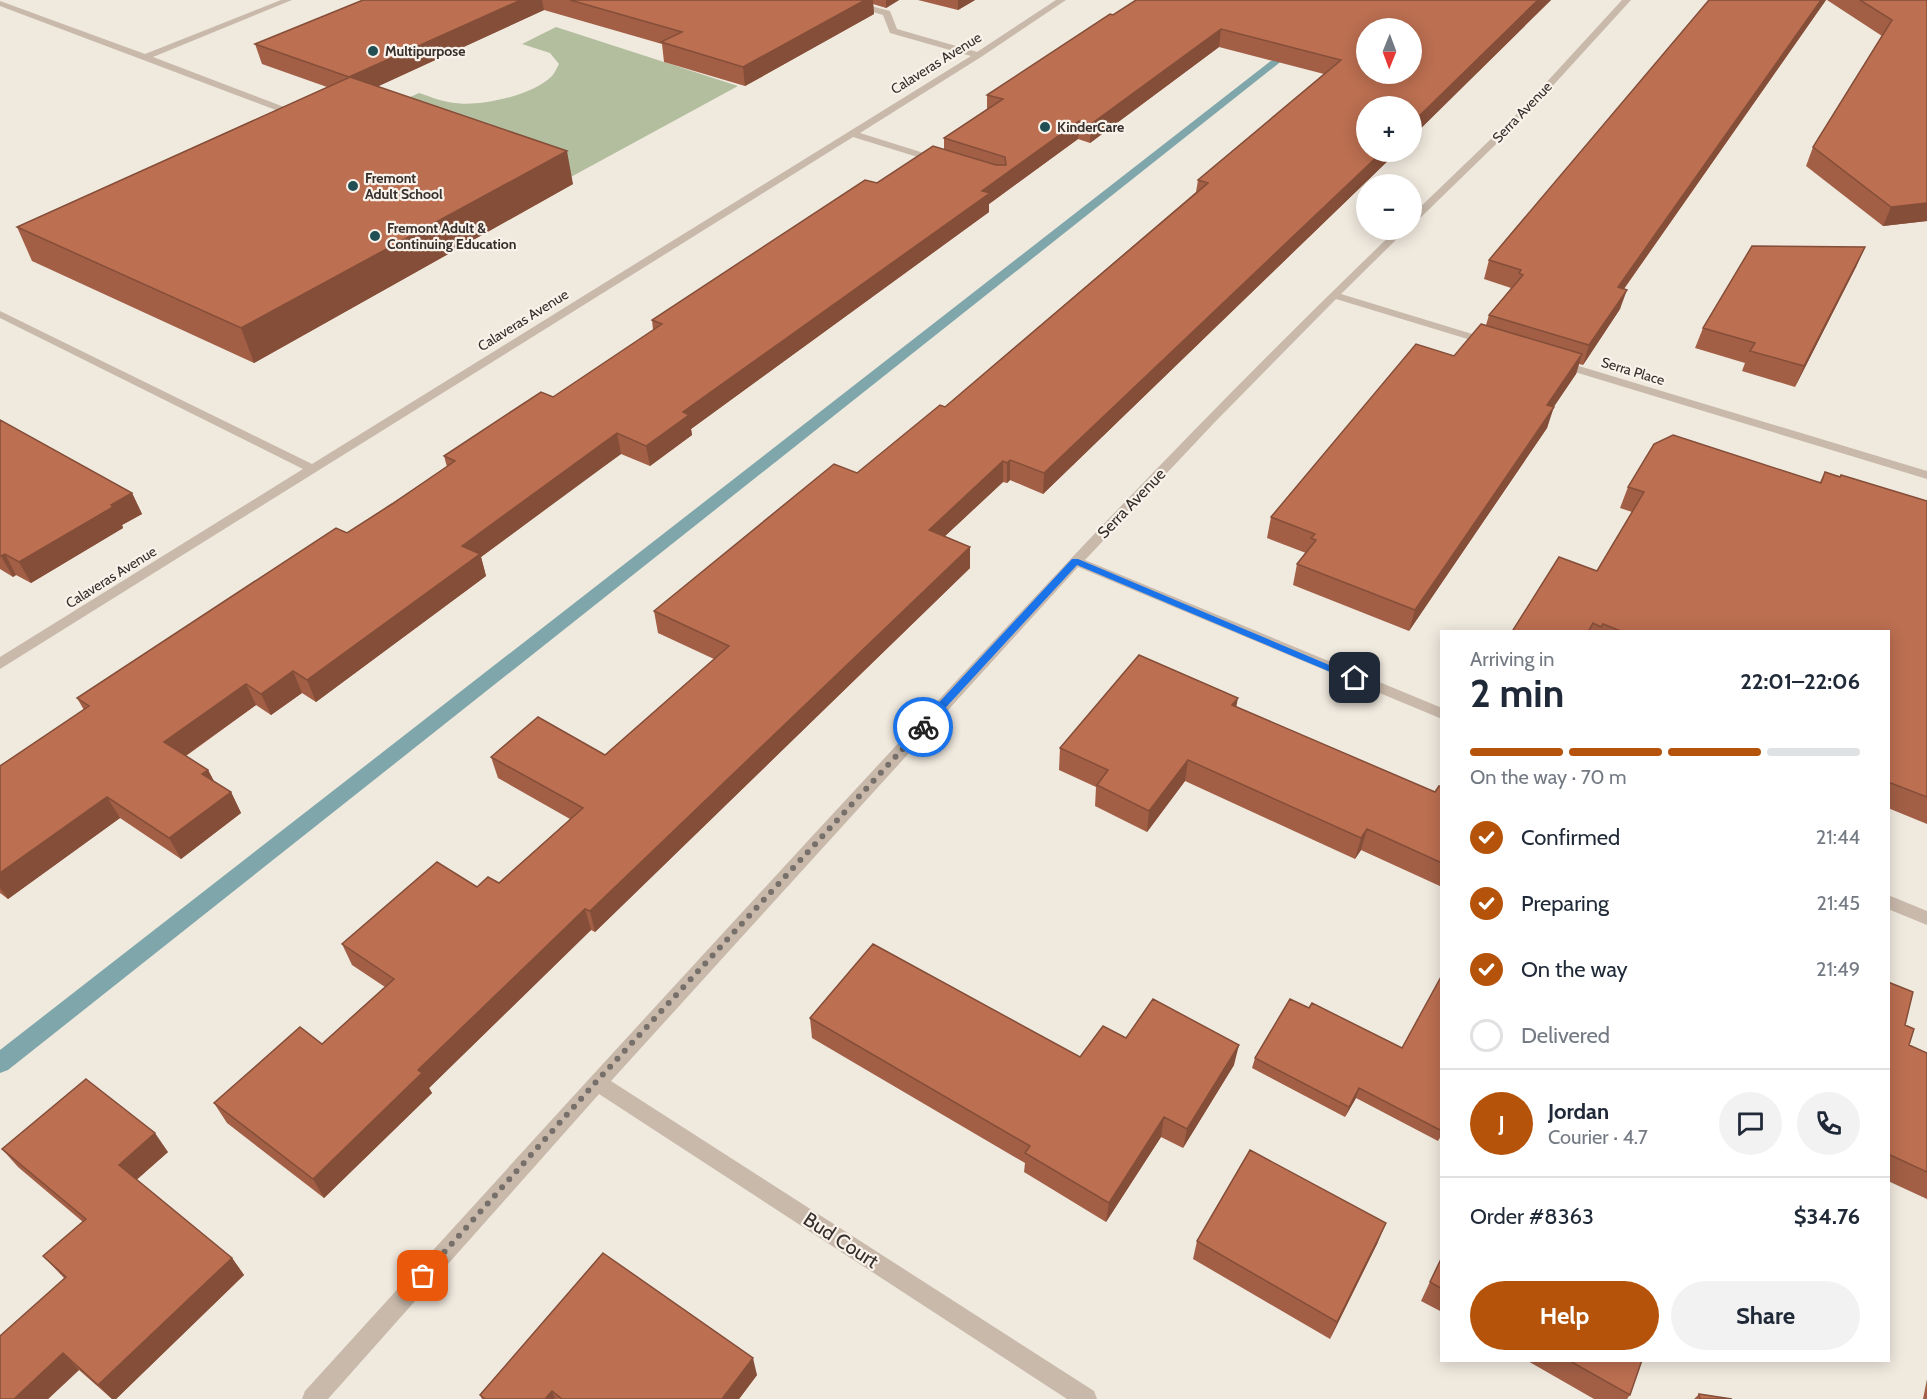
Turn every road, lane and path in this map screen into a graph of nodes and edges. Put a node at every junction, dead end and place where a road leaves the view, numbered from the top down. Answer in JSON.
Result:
{"nodes":[{"id":1,"x":288,"y":0,"type":"edge"},
{"id":2,"x":839,"y":0,"type":"edge"},
{"id":3,"x":1062,"y":0,"type":"edge"},
{"id":4,"x":1627,"y":0,"type":"edge"},
{"id":5,"x":1,"y":1,"type":"edge"},
{"id":6,"x":978,"y":55,"type":"junction"},
{"id":7,"x":145,"y":57,"type":"junction"},
{"id":8,"x":288,"y":112,"type":"edge"},
{"id":9,"x":850,"y":133,"type":"junction"},
{"id":10,"x":946,"y":163,"type":"edge"},
{"id":11,"x":1422,"y":210,"type":"edge"},
{"id":12,"x":1391,"y":240,"type":"edge"},
{"id":13,"x":1333,"y":295,"type":"junction"},
{"id":14,"x":0,"y":314,"type":"edge"},
{"id":15,"x":1504,"y":347,"type":"edge"},
{"id":16,"x":1549,"y":361,"type":"edge"},
{"id":17,"x":312,"y":469,"type":"junction"},
{"id":18,"x":1926,"y":474,"type":"edge"},
{"id":19,"x":1075,"y":561,"type":"junction"},
{"id":20,"x":0,"y":664,"type":"edge"},
{"id":21,"x":1440,"y":713,"type":"edge"},
{"id":22,"x":1890,"y":903,"type":"edge"},
{"id":23,"x":1927,"y":918,"type":"edge"},
{"id":24,"x":596,"y":1082,"type":"junction"},
{"id":25,"x":314,"y":1399,"type":"edge"},
{"id":26,"x":1086,"y":1399,"type":"edge"}],
"edges":[{"from":1,"to":7,"type":"street"},
{"from":2,"to":6,"type":"street"},
{"from":3,"to":6,"type":"street","name":"Calaveras Avenue"},
{"from":4,"to":11,"type":"street","name":"Serra Avenue"},
{"from":5,"to":7,"type":"street"},
{"from":6,"to":9,"type":"street","name":"Calaveras Avenue"},
{"from":7,"to":8,"type":"street"},
{"from":9,"to":10,"type":"street"},
{"from":9,"to":17,"type":"street","name":"Calaveras Avenue"},
{"from":12,"to":13,"type":"street","name":"Serra Avenue"},
{"from":13,"to":15,"type":"street"},
{"from":13,"to":19,"type":"street","name":"Serra Avenue"},
{"from":14,"to":17,"type":"street"},
{"from":16,"to":18,"type":"street","name":"Serra Place"},
{"from":17,"to":20,"type":"street","name":"Calaveras Avenue"},
{"from":19,"to":21,"type":"street"},
{"from":19,"to":24,"type":"street","name":"Serra Avenue"},
{"from":22,"to":23,"type":"street"},
{"from":24,"to":25,"type":"street","name":"Serra Avenue"},
{"from":24,"to":26,"type":"street","name":"Bud Court"}]}
